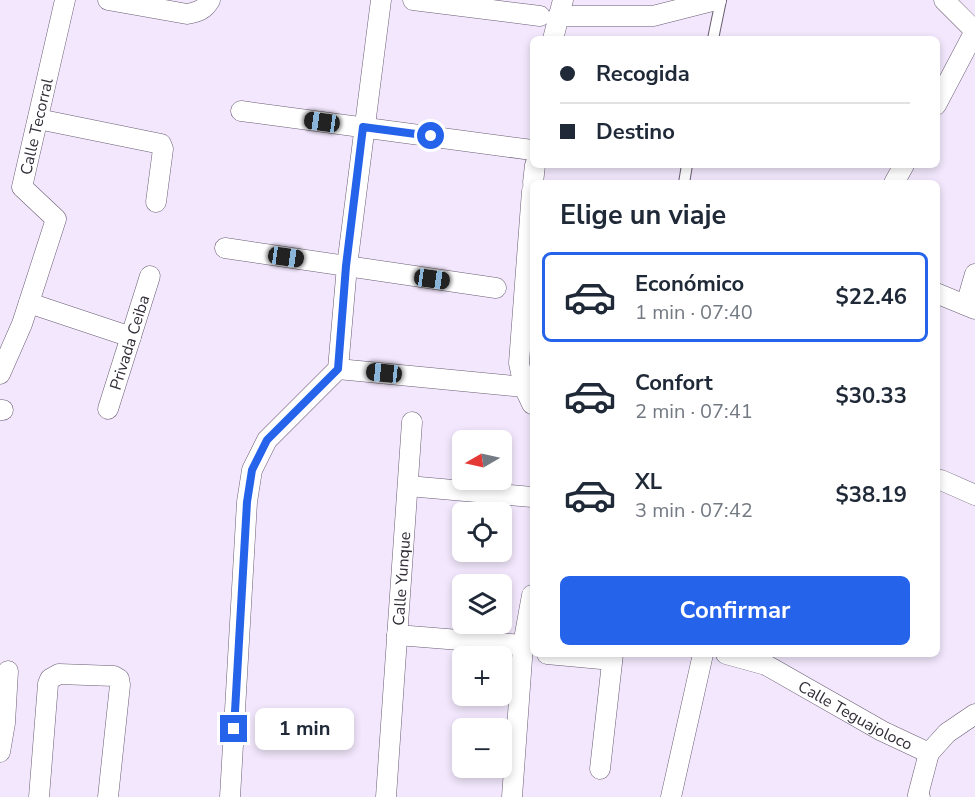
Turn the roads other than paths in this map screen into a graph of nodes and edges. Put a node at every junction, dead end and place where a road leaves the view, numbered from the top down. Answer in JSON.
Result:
{"nodes":[{"id":1,"x":65,"y":0,"type":"edge"},
{"id":2,"x":108,"y":0,"type":"edge"},
{"id":3,"x":210,"y":0,"type":"edge"},
{"id":4,"x":381,"y":0,"type":"edge"},
{"id":5,"x":413,"y":0,"type":"edge"},
{"id":6,"x":716,"y":0,"type":"edge"},
{"id":7,"x":721,"y":0,"type":"edge"},
{"id":8,"x":944,"y":0,"type":"edge"},
{"id":9,"x":554,"y":10,"type":"edge"},
{"id":10,"x":975,"y":31,"type":"edge"},
{"id":11,"x":553,"y":36,"type":"edge"},
{"id":12,"x":714,"y":36,"type":"edge"},
{"id":13,"x":940,"y":97,"type":"edge"},
{"id":14,"x":241,"y":111,"type":"dead end"},
{"id":15,"x":38,"y":119,"type":"junction"},
{"id":16,"x":363,"y":127,"type":"junction"},
{"id":17,"x":530,"y":150,"type":"edge"},
{"id":18,"x":156,"y":202,"type":"dead end"},
{"id":19,"x":530,"y":217,"type":"edge"},
{"id":20,"x":225,"y":248,"type":"dead end"},
{"id":21,"x":346,"y":266,"type":"junction"},
{"id":22,"x":975,"y":274,"type":"edge"},
{"id":23,"x":150,"y":276,"type":"dead end"},
{"id":24,"x":496,"y":288,"type":"dead end"},
{"id":25,"x":940,"y":295,"type":"edge"},
{"id":26,"x":29,"y":303,"type":"junction"},
{"id":27,"x":970,"y":307,"type":"edge"},
{"id":28,"x":131,"y":337,"type":"junction"},
{"id":29,"x":338,"y":369,"type":"junction"},
{"id":30,"x":0,"y":374,"type":"edge"},
{"id":31,"x":528,"y":396,"type":"edge"},
{"id":32,"x":108,"y":409,"type":"dead end"},
{"id":33,"x":412,"y":422,"type":"dead end"},
{"id":34,"x":941,"y":480,"type":"dead end"},
{"id":35,"x":408,"y":486,"type":"junction"},
{"id":36,"x":975,"y":495,"type":"edge"},
{"id":37,"x":530,"y":496,"type":"edge"},
{"id":38,"x":530,"y":615,"type":"edge"},
{"id":39,"x":397,"y":635,"type":"junction"},
{"id":40,"x":526,"y":650,"type":"edge"},
{"id":41,"x":612,"y":657,"type":"edge"},
{"id":42,"x":702,"y":657,"type":"edge"},
{"id":43,"x":750,"y":657,"type":"edge"},
{"id":44,"x":774,"y":660,"type":"edge"},
{"id":45,"x":8,"y":671,"type":"dead end"},
{"id":46,"x":975,"y":714,"type":"edge"},
{"id":47,"x":0,"y":752,"type":"edge"},
{"id":48,"x":928,"y":753,"type":"junction"},
{"id":49,"x":600,"y":768,"type":"dead end"},
{"id":50,"x":39,"y":797,"type":"edge"},
{"id":51,"x":108,"y":797,"type":"edge"},
{"id":52,"x":230,"y":797,"type":"edge"},
{"id":53,"x":386,"y":797,"type":"edge"},
{"id":54,"x":512,"y":797,"type":"edge"},
{"id":55,"x":671,"y":797,"type":"edge"},
{"id":56,"x":920,"y":797,"type":"edge"}],
"edges":[{"from":1,"to":15,"type":"street","name":"Calle Tecorral"},
{"from":2,"to":3,"type":"street"},
{"from":4,"to":16,"type":"street"},
{"from":5,"to":9,"type":"street"},
{"from":6,"to":9,"type":"street"},
{"from":7,"to":12,"type":"lane"},
{"from":8,"to":10,"type":"street"},
{"from":9,"to":11,"type":"street"},
{"from":10,"to":13,"type":"street"},
{"from":14,"to":16,"type":"street"},
{"from":15,"to":18,"type":"street"},
{"from":15,"to":26,"type":"street","name":"Calle Tecorral"},
{"from":16,"to":17,"type":"street"},
{"from":16,"to":21,"type":"street"},
{"from":19,"to":31,"type":"street"},
{"from":20,"to":21,"type":"street"},
{"from":21,"to":24,"type":"street"},
{"from":21,"to":29,"type":"street"},
{"from":22,"to":27,"type":"street"},
{"from":23,"to":28,"type":"street","name":"Privada Ceiba"},
{"from":25,"to":27,"type":"street"},
{"from":26,"to":28,"type":"street"},
{"from":26,"to":30,"type":"street","name":"Calle Tecorral"},
{"from":28,"to":32,"type":"street","name":"Privada Ceiba"},
{"from":29,"to":31,"type":"street"},
{"from":29,"to":52,"type":"street"},
{"from":33,"to":35,"type":"street","name":"Calle Yunque"},
{"from":34,"to":36,"type":"street"},
{"from":35,"to":37,"type":"street"},
{"from":35,"to":39,"type":"street","name":"Calle Yunque"},
{"from":38,"to":40,"type":"street"},
{"from":39,"to":40,"type":"street"},
{"from":39,"to":53,"type":"street","name":"Calle Yunque"},
{"from":40,"to":54,"type":"street"},
{"from":41,"to":49,"type":"street"},
{"from":42,"to":55,"type":"street"},
{"from":43,"to":44,"type":"street","name":"Calle Teguajoloco"},
{"from":44,"to":48,"type":"street","name":"Calle Teguajoloco"},
{"from":45,"to":47,"type":"street"},
{"from":46,"to":48,"type":"street","name":"Calle Teguajoloco"},
{"from":48,"to":56,"type":"street"},
{"from":50,"to":51,"type":"street"}]}
